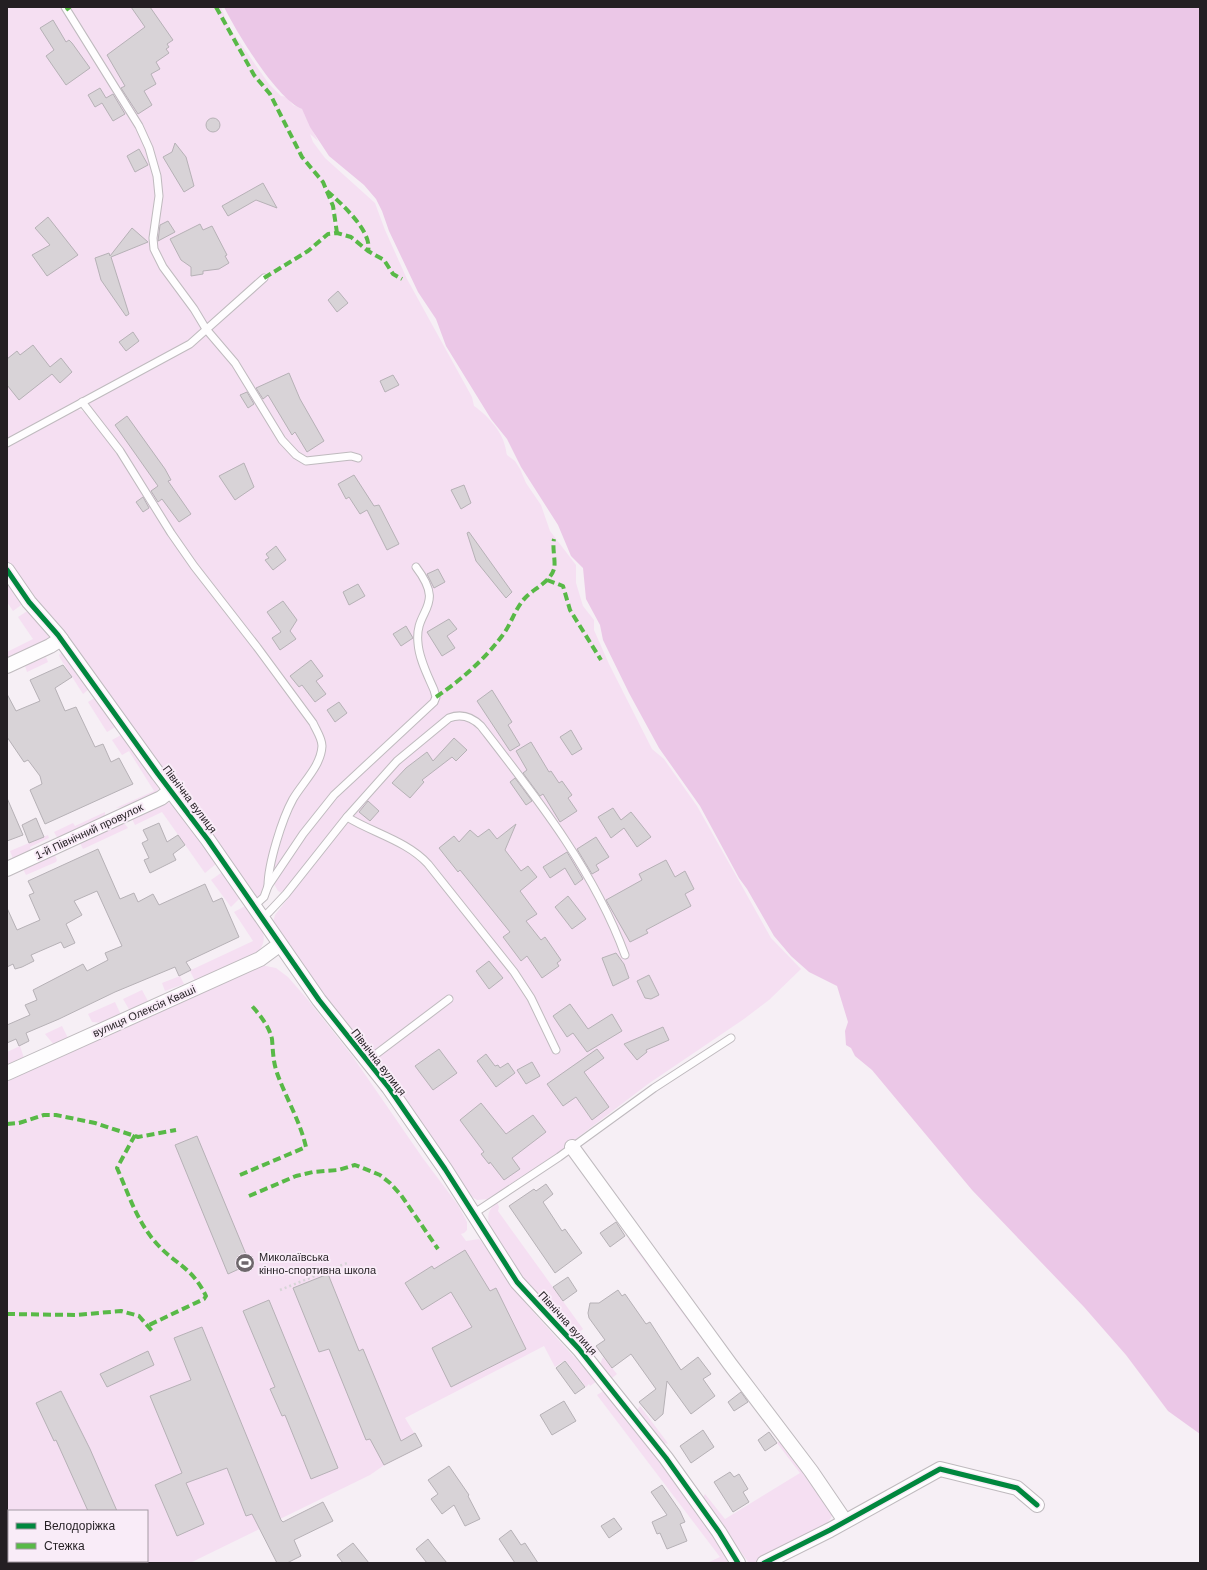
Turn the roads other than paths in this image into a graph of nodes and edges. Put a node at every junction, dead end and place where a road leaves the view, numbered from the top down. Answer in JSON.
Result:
{"nodes":[{"id":1,"x":65,"y":7,"type":"edge"},
{"id":2,"x":264,"y":278,"type":"dead end"},
{"id":3,"x":206,"y":329,"type":"junction"},
{"id":4,"x":82,"y":402,"type":"junction"},
{"id":5,"x":7,"y":443,"type":"edge"},
{"id":6,"x":358,"y":458,"type":"dead end"},
{"id":7,"x":416,"y":567,"type":"dead end"},
{"id":8,"x":7,"y":570,"type":"edge"},
{"id":9,"x":60,"y":639,"type":"junction"},
{"id":10,"x":7,"y":666,"type":"edge"},
{"id":11,"x":170,"y":791,"type":"junction"},
{"id":12,"x":347,"y":817,"type":"junction"},
{"id":13,"x":7,"y":869,"type":"edge"},
{"id":14,"x":268,"y":886,"type":"junction"},
{"id":15,"x":254,"y":906,"type":"junction"},
{"id":16,"x":262,"y":918,"type":"junction"},
{"id":17,"x":279,"y":945,"type":"junction"},
{"id":18,"x":625,"y":955,"type":"dead end"},
{"id":19,"x":449,"y":999,"type":"dead end"},
{"id":20,"x":731,"y":1038,"type":"dead end"},
{"id":21,"x":556,"y":1050,"type":"dead end"},
{"id":22,"x":367,"y":1061,"type":"junction"},
{"id":23,"x":7,"y":1073,"type":"edge"},
{"id":24,"x":572,"y":1147,"type":"junction"},
{"id":25,"x":473,"y":1214,"type":"junction"},
{"id":26,"x":1037,"y":1505,"type":"dead end"},
{"id":27,"x":845,"y":1521,"type":"junction"},
{"id":28,"x":738,"y":1563,"type":"edge"},
{"id":29,"x":764,"y":1563,"type":"edge"}],
"edges":[{"from":1,"to":3,"type":"lane"},
{"from":2,"to":3,"type":"lane"},
{"from":3,"to":4,"type":"lane"},
{"from":3,"to":6,"type":"lane"},
{"from":4,"to":5,"type":"lane"},
{"from":4,"to":14,"type":"lane"},
{"from":7,"to":14,"type":"lane"},
{"from":8,"to":9,"type":"street","name":"Північна вулиця"},
{"from":9,"to":10,"type":"street"},
{"from":9,"to":11,"type":"street","name":"Північна вулиця"},
{"from":11,"to":13,"type":"street","name":"1-й Північний провулок"},
{"from":11,"to":15,"type":"street","name":"Північна вулиця"},
{"from":12,"to":16,"type":"lane"},
{"from":12,"to":18,"type":"lane"},
{"from":12,"to":21,"type":"lane"},
{"from":14,"to":15,"type":"lane"},
{"from":15,"to":16,"type":"street","name":"Північна вулиця"},
{"from":16,"to":17,"type":"street","name":"Північна вулиця"},
{"from":17,"to":22,"type":"street","name":"Північна вулиця"},
{"from":17,"to":23,"type":"street","name":"вулиця Олексія Кваші"},
{"from":19,"to":22,"type":"lane"},
{"from":20,"to":24,"type":"lane"},
{"from":22,"to":25,"type":"street","name":"Північна вулиця"},
{"from":24,"to":25,"type":"lane"},
{"from":24,"to":27,"type":"street"},
{"from":25,"to":28,"type":"street","name":"Північна вулиця"},
{"from":26,"to":27,"type":"street"},
{"from":27,"to":29,"type":"street"}]}
